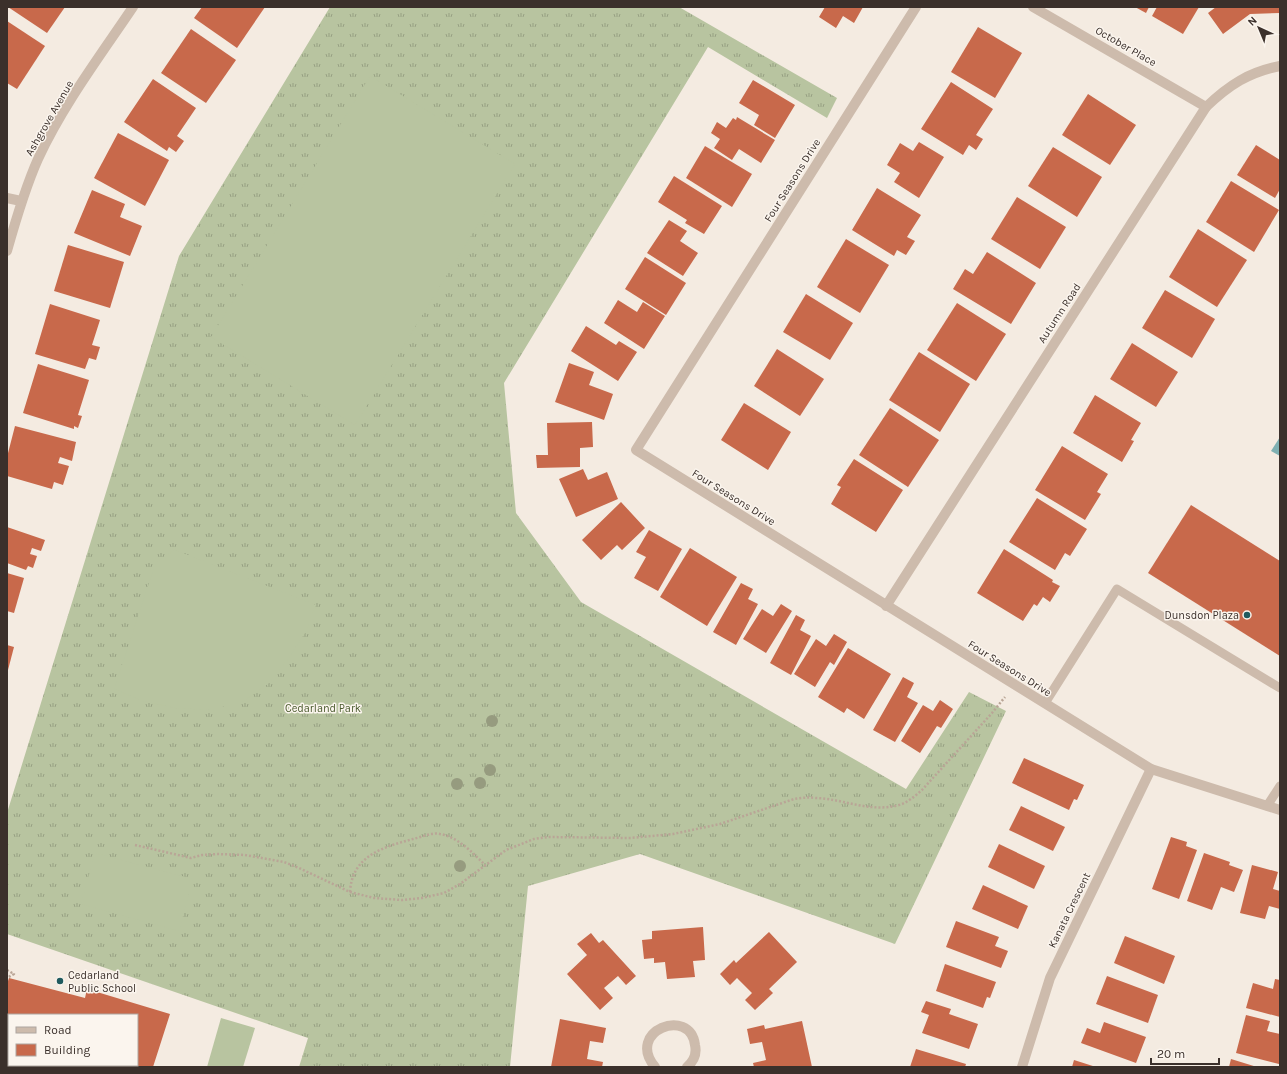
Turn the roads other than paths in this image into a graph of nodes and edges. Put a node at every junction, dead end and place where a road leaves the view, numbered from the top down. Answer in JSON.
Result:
{"nodes":[{"id":1,"x":133,"y":7,"type":"edge"},
{"id":2,"x":916,"y":7,"type":"edge"},
{"id":3,"x":1033,"y":7,"type":"edge"},
{"id":4,"x":1280,"y":66,"type":"edge"},
{"id":5,"x":1206,"y":107,"type":"junction"},
{"id":6,"x":7,"y":198,"type":"edge"},
{"id":7,"x":21,"y":201,"type":"junction"},
{"id":8,"x":7,"y":251,"type":"edge"},
{"id":9,"x":886,"y":606,"type":"junction"},
{"id":10,"x":1280,"y":688,"type":"edge"},
{"id":11,"x":1045,"y":704,"type":"junction"},
{"id":12,"x":1151,"y":769,"type":"junction"},
{"id":13,"x":1280,"y":786,"type":"edge"},
{"id":14,"x":1267,"y":806,"type":"junction"},
{"id":15,"x":1280,"y":810,"type":"edge"},
{"id":16,"x":655,"y":1067,"type":"edge"},
{"id":17,"x":687,"y":1067,"type":"edge"},
{"id":18,"x":1022,"y":1067,"type":"edge"}],
"edges":[{"from":1,"to":7,"type":"street","name":"Ashgrove Avenue"},
{"from":2,"to":9,"type":"street","name":"Four Seasons Drive"},
{"from":3,"to":5,"type":"street","name":"October Place"},
{"from":4,"to":5,"type":"street","name":"Autumn Road"},
{"from":5,"to":9,"type":"street","name":"Autumn Road"},
{"from":6,"to":7,"type":"street"},
{"from":7,"to":8,"type":"street","name":"Ashgrove Avenue"},
{"from":9,"to":11,"type":"street","name":"Four Seasons Drive"},
{"from":10,"to":11,"type":"lane"},
{"from":11,"to":12,"type":"street","name":"Four Seasons Drive"},
{"from":12,"to":14,"type":"street","name":"Four Seasons Drive"},
{"from":12,"to":18,"type":"street","name":"Kanata Crescent"},
{"from":13,"to":14,"type":"lane"},
{"from":14,"to":15,"type":"street","name":"Four Seasons Drive"},
{"from":16,"to":17,"type":"street"}]}
